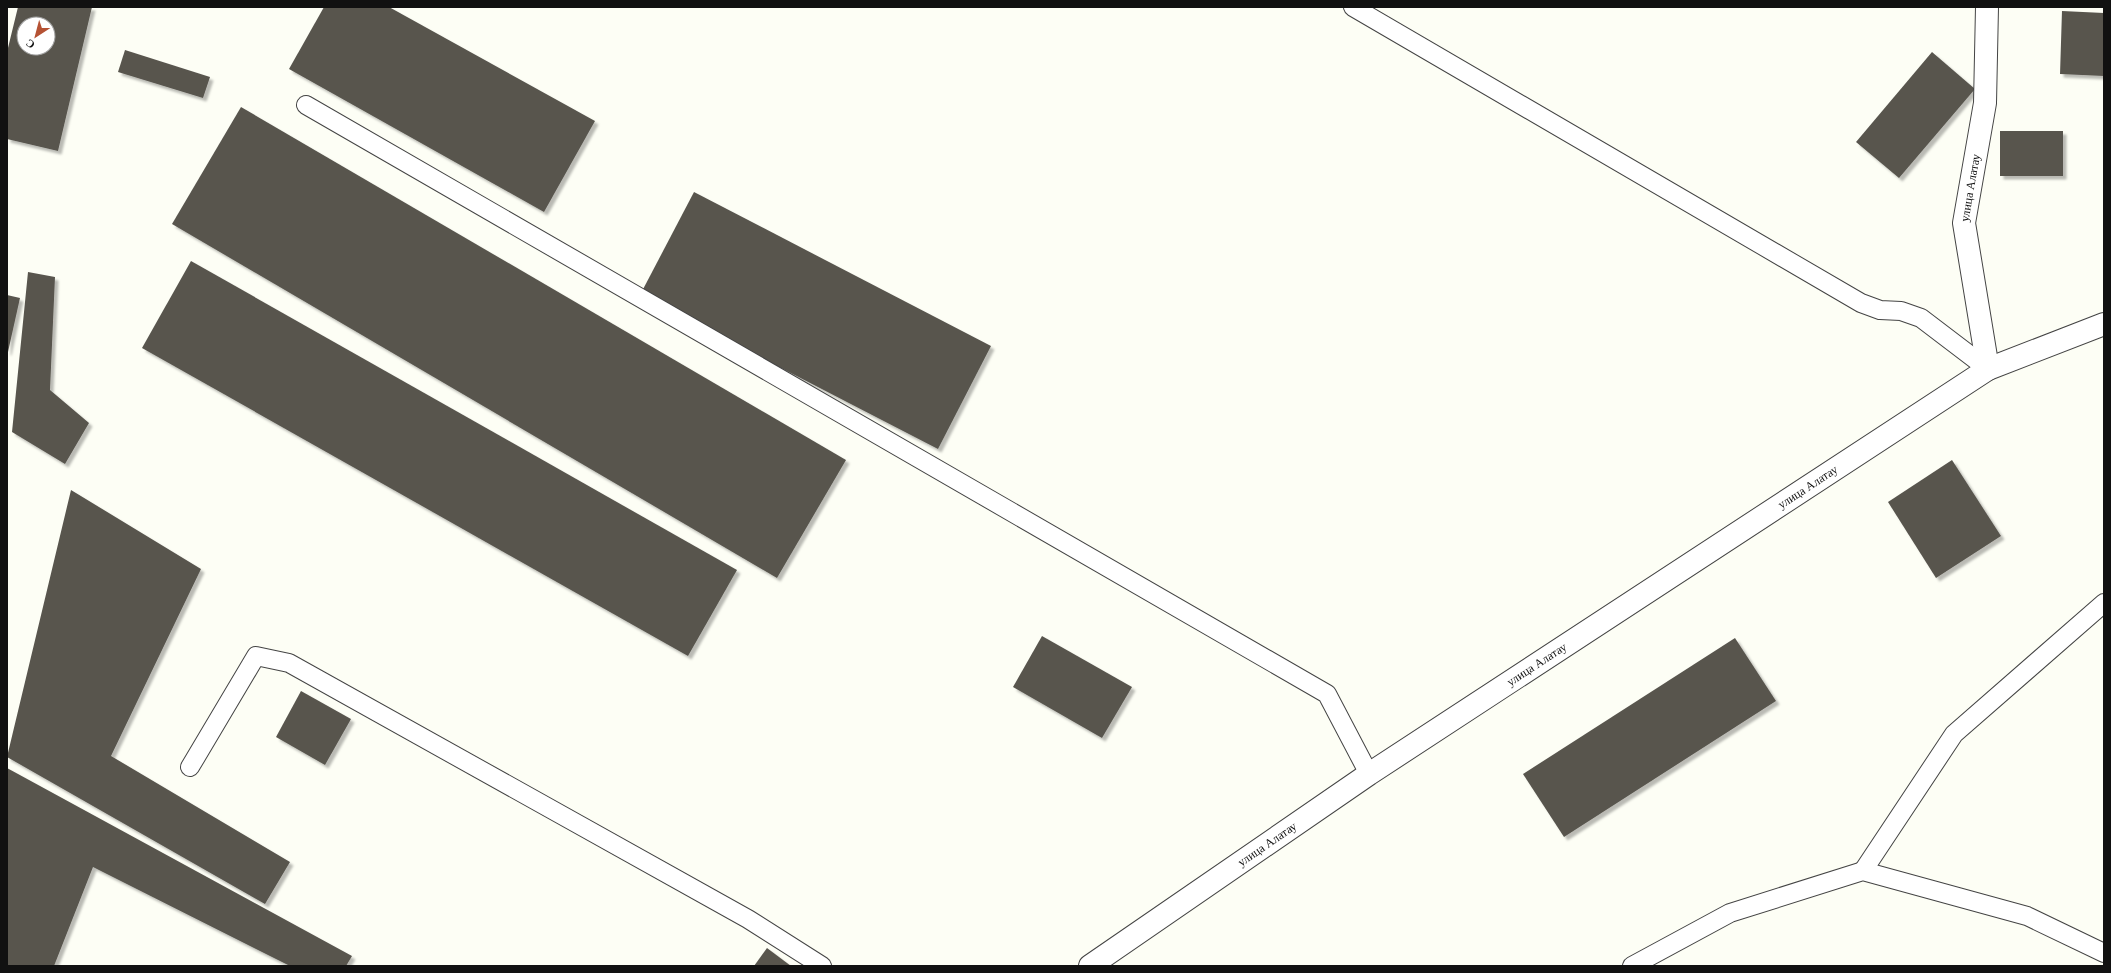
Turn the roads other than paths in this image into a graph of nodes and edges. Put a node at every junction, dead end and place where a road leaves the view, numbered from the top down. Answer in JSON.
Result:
{"nodes":[{"id":1,"x":1353,"y":7,"type":"edge"},
{"id":2,"x":1987,"y":7,"type":"edge"},
{"id":3,"x":306,"y":104,"type":"dead end"},
{"id":4,"x":2104,"y":324,"type":"edge"},
{"id":5,"x":1988,"y":368,"type":"junction"},
{"id":6,"x":2104,"y":603,"type":"edge"},
{"id":7,"x":190,"y":767,"type":"dead end"},
{"id":8,"x":1369,"y":774,"type":"junction"},
{"id":9,"x":1863,"y":872,"type":"junction"},
{"id":10,"x":2104,"y":953,"type":"edge"},
{"id":11,"x":822,"y":966,"type":"edge"},
{"id":12,"x":1090,"y":966,"type":"edge"},
{"id":13,"x":1632,"y":966,"type":"edge"}],
"edges":[{"from":1,"to":5,"type":"lane"},
{"from":2,"to":5,"type":"street","name":"улица Алатау"},
{"from":3,"to":8,"type":"lane"},
{"from":4,"to":5,"type":"street","name":"улица Алатау"},
{"from":5,"to":8,"type":"street","name":"улица Алатау"},
{"from":6,"to":9,"type":"lane"},
{"from":7,"to":11,"type":"lane"},
{"from":8,"to":12,"type":"street","name":"улица Алатау"},
{"from":9,"to":10,"type":"lane"},
{"from":9,"to":13,"type":"lane"}]}
